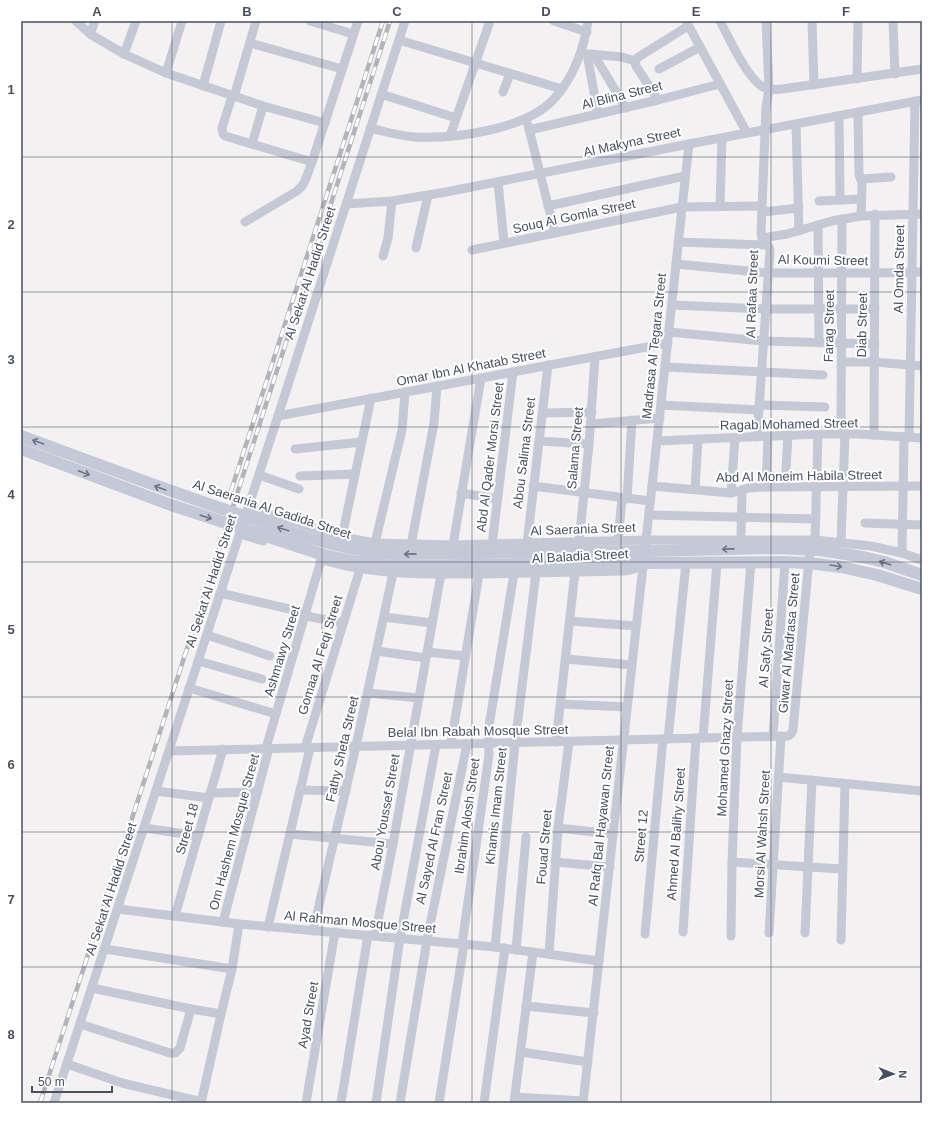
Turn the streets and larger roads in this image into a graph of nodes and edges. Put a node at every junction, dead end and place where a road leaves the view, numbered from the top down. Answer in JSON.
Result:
{"nodes":[{"id":1,"x":76,"y":21,"type":"edge"},
{"id":2,"x":95,"y":21,"type":"edge"},
{"id":3,"x":136,"y":21,"type":"edge"},
{"id":4,"x":182,"y":21,"type":"edge"},
{"id":5,"x":221,"y":21,"type":"edge"},
{"id":6,"x":256,"y":21,"type":"edge"},
{"id":7,"x":310,"y":21,"type":"edge"},
{"id":8,"x":358,"y":21,"type":"edge"},
{"id":9,"x":405,"y":21,"type":"edge"},
{"id":10,"x":490,"y":21,"type":"edge"},
{"id":11,"x":554,"y":21,"type":"edge"},
{"id":12,"x":588,"y":21,"type":"edge"},
{"id":13,"x":720,"y":21,"type":"edge"},
{"id":14,"x":766,"y":21,"type":"edge"},
{"id":15,"x":812,"y":21,"type":"edge"},
{"id":16,"x":858,"y":21,"type":"edge"},
{"id":17,"x":893,"y":21,"type":"edge"},
{"id":18,"x":687,"y":23,"type":"edge"},
{"id":19,"x":586,"y":32,"type":"junction"},
{"id":20,"x":90,"y":34,"type":"junction"},
{"id":21,"x":354,"y":34,"type":"junction"},
{"id":22,"x":399,"y":40,"type":"junction"},
{"id":23,"x":250,"y":43,"type":"junction"},
{"id":24,"x":700,"y":47,"type":"junction"},
{"id":25,"x":124,"y":54,"type":"junction"},
{"id":26,"x":587,"y":54,"type":"junction"},
{"id":27,"x":635,"y":62,"type":"junction"},
{"id":28,"x":476,"y":63,"type":"junction"},
{"id":29,"x":342,"y":69,"type":"junction"},
{"id":30,"x":659,"y":69,"type":"dead end"},
{"id":31,"x":922,"y":69,"type":"edge"},
{"id":32,"x":166,"y":73,"type":"junction"},
{"id":33,"x":510,"y":74,"type":"junction"},
{"id":34,"x":895,"y":74,"type":"junction"},
{"id":35,"x":857,"y":79,"type":"junction"},
{"id":36,"x":720,"y":84,"type":"junction"},
{"id":37,"x":814,"y":84,"type":"junction"},
{"id":38,"x":203,"y":86,"type":"junction"},
{"id":39,"x":562,"y":89,"type":"junction"},
{"id":40,"x":769,"y":89,"type":"junction"},
{"id":41,"x":503,"y":92,"type":"dead end"},
{"id":42,"x":381,"y":94,"type":"junction"},
{"id":43,"x":233,"y":96,"type":"junction"},
{"id":44,"x":658,"y":100,"type":"junction"},
{"id":45,"x":919,"y":101,"type":"edge"},
{"id":46,"x":263,"y":106,"type":"junction"},
{"id":47,"x":626,"y":108,"type":"junction"},
{"id":48,"x":858,"y":112,"type":"junction"},
{"id":49,"x":598,"y":114,"type":"junction"},
{"id":50,"x":839,"y":116,"type":"junction"},
{"id":51,"x":456,"y":118,"type":"junction"},
{"id":52,"x":526,"y":118,"type":"junction"},
{"id":53,"x":325,"y":123,"type":"junction"},
{"id":54,"x":796,"y":124,"type":"junction"},
{"id":55,"x":370,"y":128,"type":"junction"},
{"id":56,"x":529,"y":130,"type":"junction"},
{"id":57,"x":764,"y":130,"type":"junction"},
{"id":58,"x":747,"y":133,"type":"junction"},
{"id":59,"x":450,"y":136,"type":"junction"},
{"id":60,"x":722,"y":138,"type":"junction"},
{"id":61,"x":252,"y":144,"type":"junction"},
{"id":62,"x":689,"y":144,"type":"junction"},
{"id":63,"x":312,"y":162,"type":"junction"},
{"id":64,"x":540,"y":174,"type":"junction"},
{"id":65,"x":685,"y":176,"type":"junction"},
{"id":66,"x":890,"y":177,"type":"dead end"},
{"id":67,"x":861,"y":179,"type":"junction"},
{"id":68,"x":498,"y":182,"type":"junction"},
{"id":69,"x":428,"y":195,"type":"junction"},
{"id":70,"x":862,"y":199,"type":"junction"},
{"id":71,"x":840,"y":200,"type":"junction"},
{"id":72,"x":392,"y":201,"type":"junction"},
{"id":73,"x":819,"y":201,"type":"dead end"},
{"id":74,"x":346,"y":204,"type":"junction"},
{"id":75,"x":548,"y":206,"type":"junction"},
{"id":76,"x":720,"y":206,"type":"junction"},
{"id":77,"x":682,"y":207,"type":"junction"},
{"id":78,"x":799,"y":208,"type":"junction"},
{"id":79,"x":762,"y":209,"type":"junction"},
{"id":80,"x":875,"y":214,"type":"junction"},
{"id":81,"x":918,"y":214,"type":"edge"},
{"id":82,"x":861,"y":216,"type":"junction"},
{"id":83,"x":842,"y":218,"type":"junction"},
{"id":84,"x":245,"y":222,"type":"dead end"},
{"id":85,"x":818,"y":225,"type":"junction"},
{"id":86,"x":800,"y":231,"type":"junction"},
{"id":87,"x":555,"y":233,"type":"junction"},
{"id":88,"x":765,"y":241,"type":"junction"},
{"id":89,"x":678,"y":242,"type":"junction"},
{"id":90,"x":504,"y":244,"type":"junction"},
{"id":91,"x":416,"y":248,"type":"dead end"},
{"id":92,"x":472,"y":250,"type":"dead end"},
{"id":93,"x":383,"y":256,"type":"dead end"},
{"id":94,"x":676,"y":264,"type":"junction"},
{"id":95,"x":768,"y":272,"type":"junction"},
{"id":96,"x":922,"y":272,"type":"edge"},
{"id":97,"x":818,"y":273,"type":"junction"},
{"id":98,"x":843,"y":273,"type":"junction"},
{"id":99,"x":912,"y":273,"type":"junction"},
{"id":100,"x":875,"y":274,"type":"junction"},
{"id":101,"x":672,"y":305,"type":"junction"},
{"id":102,"x":875,"y":309,"type":"junction"},
{"id":103,"x":766,"y":310,"type":"junction"},
{"id":104,"x":819,"y":310,"type":"junction"},
{"id":105,"x":842,"y":310,"type":"junction"},
{"id":106,"x":669,"y":332,"type":"junction"},
{"id":107,"x":763,"y":341,"type":"junction"},
{"id":108,"x":668,"y":343,"type":"junction"},
{"id":109,"x":819,"y":343,"type":"junction"},
{"id":110,"x":842,"y":344,"type":"junction"},
{"id":111,"x":875,"y":344,"type":"junction"},
{"id":112,"x":595,"y":357,"type":"junction"},
{"id":113,"x":842,"y":362,"type":"junction"},
{"id":114,"x":874,"y":362,"type":"junction"},
{"id":115,"x":548,"y":365,"type":"junction"},
{"id":116,"x":911,"y":365,"type":"junction"},
{"id":117,"x":922,"y":366,"type":"edge"},
{"id":118,"x":665,"y":367,"type":"junction"},
{"id":119,"x":513,"y":372,"type":"junction"},
{"id":120,"x":761,"y":372,"type":"junction"},
{"id":121,"x":823,"y":375,"type":"dead end"},
{"id":122,"x":481,"y":378,"type":"junction"},
{"id":123,"x":437,"y":386,"type":"junction"},
{"id":124,"x":405,"y":392,"type":"junction"},
{"id":125,"x":371,"y":398,"type":"junction"},
{"id":126,"x":661,"y":405,"type":"junction"},
{"id":127,"x":759,"y":407,"type":"junction"},
{"id":128,"x":825,"y":407,"type":"dead end"},
{"id":129,"x":592,"y":412,"type":"junction"},
{"id":130,"x":542,"y":413,"type":"junction"},
{"id":131,"x":278,"y":416,"type":"junction"},
{"id":132,"x":660,"y":418,"type":"junction"},
{"id":133,"x":632,"y":420,"type":"junction"},
{"id":134,"x":591,"y":424,"type":"junction"},
{"id":135,"x":818,"y":434,"type":"junction"},
{"id":136,"x":843,"y":434,"type":"junction"},
{"id":137,"x":788,"y":435,"type":"junction"},
{"id":138,"x":874,"y":435,"type":"junction"},
{"id":139,"x":21,"y":436,"type":"edge"},
{"id":140,"x":757,"y":436,"type":"junction"},
{"id":141,"x":768,"y":436,"type":"junction"},
{"id":142,"x":906,"y":437,"type":"junction"},
{"id":143,"x":735,"y":438,"type":"junction"},
{"id":144,"x":922,"y":438,"type":"edge"},
{"id":145,"x":698,"y":439,"type":"junction"},
{"id":146,"x":539,"y":441,"type":"junction"},
{"id":147,"x":657,"y":441,"type":"junction"},
{"id":148,"x":362,"y":442,"type":"junction"},
{"id":149,"x":589,"y":444,"type":"junction"},
{"id":150,"x":21,"y":449,"type":"edge"},
{"id":151,"x":295,"y":449,"type":"dead end"},
{"id":152,"x":259,"y":474,"type":"junction"},
{"id":153,"x":355,"y":474,"type":"junction"},
{"id":154,"x":300,"y":476,"type":"dead end"},
{"id":155,"x":534,"y":486,"type":"junction"},
{"id":156,"x":652,"y":486,"type":"junction"},
{"id":157,"x":903,"y":486,"type":"junction"},
{"id":158,"x":922,"y":486,"type":"edge"},
{"id":159,"x":766,"y":487,"type":"junction"},
{"id":160,"x":785,"y":487,"type":"junction"},
{"id":161,"x":817,"y":487,"type":"junction"},
{"id":162,"x":843,"y":487,"type":"junction"},
{"id":163,"x":299,"y":489,"type":"dead end"},
{"id":164,"x":695,"y":490,"type":"junction"},
{"id":165,"x":742,"y":490,"type":"junction"},
{"id":166,"x":461,"y":493,"type":"junction"},
{"id":167,"x":584,"y":493,"type":"junction"},
{"id":168,"x":731,"y":493,"type":"junction"},
{"id":169,"x":498,"y":499,"type":"junction"},
{"id":170,"x":624,"y":499,"type":"junction"},
{"id":171,"x":650,"y":501,"type":"junction"},
{"id":172,"x":248,"y":507,"type":"junction"},
{"id":173,"x":649,"y":515,"type":"junction"},
{"id":174,"x":742,"y":517,"type":"junction"},
{"id":175,"x":816,"y":519,"type":"junction"},
{"id":176,"x":865,"y":523,"type":"dead end"},
{"id":177,"x":902,"y":525,"type":"junction"},
{"id":178,"x":922,"y":525,"type":"edge"},
{"id":179,"x":240,"y":534,"type":"junction"},
{"id":180,"x":342,"y":537,"type":"junction"},
{"id":181,"x":741,"y":540,"type":"junction"},
{"id":182,"x":618,"y":541,"type":"junction"},
{"id":183,"x":579,"y":542,"type":"junction"},
{"id":184,"x":841,"y":542,"type":"junction"},
{"id":185,"x":375,"y":543,"type":"junction"},
{"id":186,"x":527,"y":544,"type":"junction"},
{"id":187,"x":412,"y":545,"type":"junction"},
{"id":188,"x":452,"y":545,"type":"junction"},
{"id":189,"x":492,"y":545,"type":"junction"},
{"id":190,"x":812,"y":545,"type":"junction"},
{"id":191,"x":644,"y":551,"type":"junction"},
{"id":192,"x":902,"y":553,"type":"junction"},
{"id":193,"x":322,"y":560,"type":"junction"},
{"id":194,"x":922,"y":560,"type":"edge"},
{"id":195,"x":751,"y":562,"type":"junction"},
{"id":196,"x":785,"y":562,"type":"junction"},
{"id":197,"x":686,"y":563,"type":"junction"},
{"id":198,"x":717,"y":563,"type":"junction"},
{"id":199,"x":809,"y":563,"type":"junction"},
{"id":200,"x":360,"y":569,"type":"junction"},
{"id":201,"x":575,"y":572,"type":"junction"},
{"id":202,"x":394,"y":573,"type":"junction"},
{"id":203,"x":514,"y":573,"type":"junction"},
{"id":204,"x":536,"y":573,"type":"junction"},
{"id":205,"x":441,"y":574,"type":"junction"},
{"id":206,"x":479,"y":574,"type":"junction"},
{"id":207,"x":922,"y":575,"type":"edge"},
{"id":208,"x":922,"y":590,"type":"edge"},
{"id":209,"x":220,"y":593,"type":"junction"},
{"id":210,"x":306,"y":614,"type":"junction"},
{"id":211,"x":384,"y":617,"type":"junction"},
{"id":212,"x":570,"y":621,"type":"junction"},
{"id":213,"x":342,"y":623,"type":"junction"},
{"id":214,"x":432,"y":623,"type":"junction"},
{"id":215,"x":636,"y":626,"type":"junction"},
{"id":216,"x":207,"y":635,"type":"junction"},
{"id":217,"x":377,"y":651,"type":"junction"},
{"id":218,"x":426,"y":655,"type":"junction"},
{"id":219,"x":270,"y":656,"type":"dead end"},
{"id":220,"x":465,"y":656,"type":"junction"},
{"id":221,"x":566,"y":659,"type":"junction"},
{"id":222,"x":198,"y":662,"type":"junction"},
{"id":223,"x":632,"y":665,"type":"junction"},
{"id":224,"x":262,"y":679,"type":"dead end"},
{"id":225,"x":189,"y":688,"type":"junction"},
{"id":226,"x":368,"y":693,"type":"junction"},
{"id":227,"x":419,"y":698,"type":"junction"},
{"id":228,"x":561,"y":704,"type":"junction"},
{"id":229,"x":627,"y":707,"type":"junction"},
{"id":230,"x":276,"y":714,"type":"junction"},
{"id":231,"x":780,"y":736,"type":"junction"},
{"id":232,"x":738,"y":737,"type":"junction"},
{"id":233,"x":699,"y":738,"type":"junction"},
{"id":234,"x":665,"y":739,"type":"junction"},
{"id":235,"x":623,"y":740,"type":"junction"},
{"id":236,"x":556,"y":742,"type":"junction"},
{"id":237,"x":569,"y":742,"type":"junction"},
{"id":238,"x":489,"y":743,"type":"junction"},
{"id":239,"x":515,"y":743,"type":"junction"},
{"id":240,"x":451,"y":744,"type":"junction"},
{"id":241,"x":467,"y":744,"type":"junction"},
{"id":242,"x":411,"y":745,"type":"junction"},
{"id":243,"x":436,"y":745,"type":"junction"},
{"id":244,"x":356,"y":746,"type":"junction"},
{"id":245,"x":268,"y":748,"type":"junction"},
{"id":246,"x":308,"y":748,"type":"junction"},
{"id":247,"x":223,"y":749,"type":"junction"},
{"id":248,"x":169,"y":751,"type":"junction"},
{"id":249,"x":778,"y":777,"type":"junction"},
{"id":250,"x":812,"y":780,"type":"junction"},
{"id":251,"x":845,"y":784,"type":"junction"},
{"id":252,"x":300,"y":790,"type":"junction"},
{"id":253,"x":156,"y":791,"type":"junction"},
{"id":254,"x":346,"y":791,"type":"junction"},
{"id":255,"x":922,"y":791,"type":"edge"},
{"id":256,"x":258,"y":792,"type":"junction"},
{"id":257,"x":210,"y":796,"type":"junction"},
{"id":258,"x":145,"y":828,"type":"junction"},
{"id":259,"x":558,"y":828,"type":"junction"},
{"id":260,"x":290,"y":834,"type":"junction"},
{"id":261,"x":613,"y":834,"type":"junction"},
{"id":262,"x":198,"y":836,"type":"junction"},
{"id":263,"x":526,"y":837,"type":"dead end"},
{"id":264,"x":335,"y":838,"type":"junction"},
{"id":265,"x":393,"y":844,"type":"junction"},
{"id":266,"x":555,"y":862,"type":"junction"},
{"id":267,"x":732,"y":862,"type":"junction"},
{"id":268,"x":773,"y":865,"type":"junction"},
{"id":269,"x":808,"y":866,"type":"junction"},
{"id":270,"x":610,"y":867,"type":"junction"},
{"id":271,"x":842,"y":869,"type":"junction"},
{"id":272,"x":118,"y":909,"type":"junction"},
{"id":273,"x":175,"y":916,"type":"junction"},
{"id":274,"x":223,"y":922,"type":"junction"},
{"id":275,"x":239,"y":924,"type":"junction"},
{"id":276,"x":268,"y":926,"type":"junction"},
{"id":277,"x":313,"y":930,"type":"junction"},
{"id":278,"x":336,"y":932,"type":"junction"},
{"id":279,"x":683,"y":932,"type":"dead end"},
{"id":280,"x":769,"y":933,"type":"dead end"},
{"id":281,"x":805,"y":933,"type":"dead end"},
{"id":282,"x":645,"y":934,"type":"dead end"},
{"id":283,"x":371,"y":935,"type":"junction"},
{"id":284,"x":731,"y":936,"type":"dead end"},
{"id":285,"x":400,"y":938,"type":"junction"},
{"id":286,"x":427,"y":940,"type":"junction"},
{"id":287,"x":841,"y":940,"type":"dead end"},
{"id":288,"x":463,"y":944,"type":"junction"},
{"id":289,"x":495,"y":947,"type":"junction"},
{"id":290,"x":505,"y":948,"type":"junction"},
{"id":291,"x":105,"y":949,"type":"junction"},
{"id":292,"x":516,"y":950,"type":"junction"},
{"id":293,"x":533,"y":952,"type":"junction"},
{"id":294,"x":549,"y":954,"type":"junction"},
{"id":295,"x":599,"y":961,"type":"junction"},
{"id":296,"x":232,"y":969,"type":"junction"},
{"id":297,"x":92,"y":988,"type":"junction"},
{"id":298,"x":526,"y":1006,"type":"junction"},
{"id":299,"x":191,"y":1009,"type":"junction"},
{"id":300,"x":594,"y":1013,"type":"junction"},
{"id":301,"x":221,"y":1014,"type":"junction"},
{"id":302,"x":80,"y":1024,"type":"junction"},
{"id":303,"x":521,"y":1052,"type":"junction"},
{"id":304,"x":588,"y":1062,"type":"junction"},
{"id":305,"x":67,"y":1064,"type":"junction"},
{"id":306,"x":515,"y":1100,"type":"edge"},
{"id":307,"x":583,"y":1102,"type":"edge"},
{"id":308,"x":54,"y":1103,"type":"edge"},
{"id":309,"x":202,"y":1103,"type":"edge"},
{"id":310,"x":306,"y":1103,"type":"edge"},
{"id":311,"x":341,"y":1103,"type":"edge"},
{"id":312,"x":376,"y":1103,"type":"edge"},
{"id":313,"x":400,"y":1103,"type":"edge"},
{"id":314,"x":439,"y":1103,"type":"edge"},
{"id":315,"x":484,"y":1103,"type":"edge"}],
"edges":[{"from":1,"to":20,"type":"street"},
{"from":2,"to":20,"type":"street"},
{"from":3,"to":25,"type":"street"},
{"from":4,"to":32,"type":"street"},
{"from":5,"to":38,"type":"street"},
{"from":6,"to":23,"type":"street"},
{"from":7,"to":21,"type":"street"},
{"from":8,"to":21,"type":"street"},
{"from":9,"to":22,"type":"street","name":"Al Sekat Al Hadid Street"},
{"from":10,"to":28,"type":"street"},
{"from":11,"to":19,"type":"street"},
{"from":12,"to":19,"type":"street"},
{"from":13,"to":40,"type":"street"},
{"from":14,"to":40,"type":"street","name":"Al Rafaa Street"},
{"from":15,"to":37,"type":"street"},
{"from":16,"to":35,"type":"street"},
{"from":17,"to":34,"type":"street"},
{"from":18,"to":24,"type":"street"},
{"from":18,"to":27,"type":"street"},
{"from":19,"to":26,"type":"street"},
{"from":20,"to":25,"type":"street"},
{"from":21,"to":29,"type":"street"},
{"from":22,"to":28,"type":"street"},
{"from":22,"to":42,"type":"street","name":"Al Sekat Al Hadid Street"},
{"from":23,"to":29,"type":"street"},
{"from":23,"to":43,"type":"street"},
{"from":24,"to":30,"type":"street"},
{"from":24,"to":36,"type":"street"},
{"from":25,"to":32,"type":"street"},
{"from":26,"to":27,"type":"street"},
{"from":26,"to":39,"type":"street"},
{"from":26,"to":47,"type":"street"},
{"from":26,"to":49,"type":"street"},
{"from":27,"to":44,"type":"street"},
{"from":28,"to":33,"type":"street"},
{"from":28,"to":51,"type":"street"},
{"from":29,"to":53,"type":"street"},
{"from":31,"to":34,"type":"street"},
{"from":32,"to":38,"type":"street"},
{"from":33,"to":39,"type":"street"},
{"from":33,"to":41,"type":"street"},
{"from":34,"to":35,"type":"street"},
{"from":35,"to":37,"type":"street"},
{"from":36,"to":44,"type":"street","name":"Al Blina Street"},
{"from":36,"to":58,"type":"street"},
{"from":37,"to":40,"type":"street"},
{"from":38,"to":43,"type":"street"},
{"from":39,"to":52,"type":"street"},
{"from":40,"to":57,"type":"street","name":"Al Rafaa Street"},
{"from":42,"to":51,"type":"street"},
{"from":42,"to":55,"type":"street","name":"Al Sekat Al Hadid Street"},
{"from":43,"to":46,"type":"street"},
{"from":43,"to":61,"type":"street"},
{"from":44,"to":47,"type":"street","name":"Al Blina Street"},
{"from":45,"to":48,"type":"street","name":"Al Makyna Street"},
{"from":45,"to":81,"type":"street","name":"Al Omda Street"},
{"from":46,"to":53,"type":"street"},
{"from":46,"to":61,"type":"street"},
{"from":47,"to":49,"type":"street","name":"Al Blina Street"},
{"from":48,"to":50,"type":"street","name":"Al Makyna Street"},
{"from":48,"to":67,"type":"street"},
{"from":49,"to":56,"type":"street","name":"Al Blina Street"},
{"from":50,"to":54,"type":"street","name":"Al Makyna Street"},
{"from":50,"to":71,"type":"street"},
{"from":51,"to":59,"type":"street"},
{"from":52,"to":56,"type":"street"},
{"from":52,"to":59,"type":"street"},
{"from":53,"to":63,"type":"street"},
{"from":54,"to":57,"type":"street","name":"Al Makyna Street"},
{"from":54,"to":78,"type":"street"},
{"from":55,"to":59,"type":"street"},
{"from":55,"to":74,"type":"street","name":"Al Sekat Al Hadid Street"},
{"from":56,"to":64,"type":"street"},
{"from":57,"to":58,"type":"street","name":"Al Makyna Street"},
{"from":57,"to":79,"type":"street","name":"Al Rafaa Street"},
{"from":58,"to":60,"type":"street","name":"Al Makyna Street"},
{"from":60,"to":62,"type":"street","name":"Al Makyna Street"},
{"from":60,"to":76,"type":"street"},
{"from":61,"to":63,"type":"street"},
{"from":62,"to":64,"type":"street","name":"Al Makyna Street"},
{"from":62,"to":65,"type":"street","name":"Madrasa Al Tegara Street"},
{"from":63,"to":84,"type":"street"},
{"from":64,"to":68,"type":"street","name":"Al Makyna Street"},
{"from":64,"to":75,"type":"street"},
{"from":65,"to":75,"type":"street"},
{"from":65,"to":77,"type":"street","name":"Madrasa Al Tegara Street"},
{"from":66,"to":67,"type":"street"},
{"from":67,"to":70,"type":"street"},
{"from":68,"to":69,"type":"street","name":"Al Makyna Street"},
{"from":68,"to":90,"type":"street"},
{"from":69,"to":72,"type":"street","name":"Al Makyna Street"},
{"from":69,"to":91,"type":"street"},
{"from":70,"to":71,"type":"street"},
{"from":70,"to":82,"type":"street"},
{"from":71,"to":73,"type":"street"},
{"from":72,"to":74,"type":"street","name":"Al Makyna Street"},
{"from":72,"to":93,"type":"street"},
{"from":74,"to":131,"type":"street","name":"Al Sekat Al Hadid Street"},
{"from":75,"to":87,"type":"street"},
{"from":76,"to":77,"type":"street","name":"Souq Al Gomla Street"},
{"from":76,"to":79,"type":"street","name":"Souq Al Gomla Street"},
{"from":77,"to":87,"type":"street","name":"Souq Al Gomla Street"},
{"from":77,"to":89,"type":"street","name":"Madrasa Al Tegara Street"},
{"from":78,"to":79,"type":"street","name":"Souq Al Gomla Street"},
{"from":78,"to":86,"type":"street"},
{"from":79,"to":88,"type":"street","name":"Al Rafaa Street"},
{"from":80,"to":81,"type":"street"},
{"from":80,"to":82,"type":"street"},
{"from":80,"to":100,"type":"street","name":"Diab Street"},
{"from":81,"to":99,"type":"street","name":"Al Omda Street"},
{"from":82,"to":83,"type":"street"},
{"from":83,"to":85,"type":"street"},
{"from":83,"to":98,"type":"street","name":"Farag Street"},
{"from":85,"to":86,"type":"street"},
{"from":85,"to":97,"type":"street"},
{"from":86,"to":88,"type":"street"},
{"from":87,"to":90,"type":"street","name":"Souq Al Gomla Street"},
{"from":88,"to":89,"type":"street"},
{"from":88,"to":95,"type":"street","name":"Al Rafaa Street"},
{"from":89,"to":94,"type":"street","name":"Madrasa Al Tegara Street"},
{"from":90,"to":92,"type":"street","name":"Souq Al Gomla Street"},
{"from":94,"to":95,"type":"street","name":"Al Koumi Street"},
{"from":94,"to":101,"type":"street","name":"Madrasa Al Tegara Street"},
{"from":95,"to":97,"type":"street","name":"Al Koumi Street"},
{"from":95,"to":103,"type":"street","name":"Al Rafaa Street"},
{"from":96,"to":99,"type":"street","name":"Al Koumi Street"},
{"from":97,"to":98,"type":"street","name":"Al Koumi Street"},
{"from":97,"to":104,"type":"street"},
{"from":98,"to":100,"type":"street","name":"Al Koumi Street"},
{"from":98,"to":105,"type":"street","name":"Farag Street"},
{"from":99,"to":100,"type":"street","name":"Al Koumi Street"},
{"from":99,"to":116,"type":"street","name":"Al Omda Street"},
{"from":100,"to":102,"type":"street","name":"Diab Street"},
{"from":101,"to":103,"type":"street"},
{"from":101,"to":106,"type":"street","name":"Madrasa Al Tegara Street"},
{"from":102,"to":105,"type":"street"},
{"from":102,"to":111,"type":"street","name":"Diab Street"},
{"from":103,"to":104,"type":"street"},
{"from":103,"to":107,"type":"street","name":"Al Rafaa Street"},
{"from":104,"to":105,"type":"street"},
{"from":104,"to":109,"type":"street"},
{"from":105,"to":110,"type":"street","name":"Farag Street"},
{"from":106,"to":107,"type":"street"},
{"from":106,"to":108,"type":"street","name":"Madrasa Al Tegara Street"},
{"from":107,"to":109,"type":"street"},
{"from":107,"to":120,"type":"street","name":"Al Rafaa Street"},
{"from":108,"to":112,"type":"street","name":"Omar Ibn Al Khatab Street"},
{"from":108,"to":118,"type":"street","name":"Madrasa Al Tegara Street"},
{"from":109,"to":110,"type":"street"},
{"from":110,"to":111,"type":"street"},
{"from":110,"to":113,"type":"street","name":"Farag Street"},
{"from":111,"to":114,"type":"street","name":"Diab Street"},
{"from":112,"to":115,"type":"street","name":"Omar Ibn Al Khatab Street"},
{"from":112,"to":129,"type":"street","name":"Salama Street"},
{"from":113,"to":114,"type":"street"},
{"from":113,"to":136,"type":"street","name":"Farag Street"},
{"from":114,"to":116,"type":"street"},
{"from":114,"to":138,"type":"street","name":"Diab Street"},
{"from":115,"to":119,"type":"street","name":"Omar Ibn Al Khatab Street"},
{"from":115,"to":130,"type":"street","name":"Abou Salima Street"},
{"from":116,"to":117,"type":"street"},
{"from":116,"to":142,"type":"street","name":"Al Omda Street"},
{"from":118,"to":120,"type":"street"},
{"from":118,"to":126,"type":"street","name":"Madrasa Al Tegara Street"},
{"from":119,"to":122,"type":"street","name":"Omar Ibn Al Khatab Street"},
{"from":119,"to":169,"type":"street","name":"Abd Al Qader Morsi Street"},
{"from":120,"to":121,"type":"street"},
{"from":120,"to":127,"type":"street","name":"Al Rafaa Street"},
{"from":122,"to":123,"type":"street","name":"Omar Ibn Al Khatab Street"},
{"from":122,"to":166,"type":"street"},
{"from":123,"to":124,"type":"street","name":"Omar Ibn Al Khatab Street"},
{"from":123,"to":187,"type":"street"},
{"from":124,"to":125,"type":"street","name":"Omar Ibn Al Khatab Street"},
{"from":124,"to":185,"type":"street"},
{"from":125,"to":131,"type":"street","name":"Omar Ibn Al Khatab Street"},
{"from":125,"to":148,"type":"street"},
{"from":126,"to":127,"type":"street"},
{"from":126,"to":132,"type":"street","name":"Madrasa Al Tegara Street"},
{"from":127,"to":128,"type":"street"},
{"from":127,"to":140,"type":"street","name":"Al Rafaa Street"},
{"from":129,"to":130,"type":"street"},
{"from":129,"to":134,"type":"street","name":"Salama Street"},
{"from":130,"to":146,"type":"street","name":"Abou Salima Street"},
{"from":131,"to":152,"type":"street","name":"Al Sekat Al Hadid Street"},
{"from":132,"to":133,"type":"street"},
{"from":132,"to":147,"type":"street","name":"Madrasa Al Tegara Street"},
{"from":133,"to":134,"type":"street"},
{"from":133,"to":170,"type":"street"},
{"from":134,"to":149,"type":"street","name":"Salama Street"},
{"from":135,"to":136,"type":"street","name":"Ragab Mohamed Street"},
{"from":135,"to":137,"type":"street","name":"Ragab Mohamed Street"},
{"from":135,"to":161,"type":"street","name":"Giwar Al Madrasa Street"},
{"from":136,"to":138,"type":"street","name":"Ragab Mohamed Street"},
{"from":136,"to":162,"type":"street","name":"Farag Street"},
{"from":137,"to":141,"type":"street","name":"Ragab Mohamed Street"},
{"from":137,"to":160,"type":"street"},
{"from":138,"to":142,"type":"street","name":"Ragab Mohamed Street"},
{"from":191,"to":139,"type":"street","name":"Al Saerania Al Gadida Street","one_way":true,"bridge":true},
{"from":140,"to":141,"type":"street","name":"Ragab Mohamed Street"},
{"from":140,"to":143,"type":"street","name":"Ragab Mohamed Street"},
{"from":141,"to":159,"type":"street"},
{"from":142,"to":144,"type":"street","name":"Ragab Mohamed Street"},
{"from":142,"to":157,"type":"street","name":"Al Omda Street"},
{"from":143,"to":145,"type":"street","name":"Ragab Mohamed Street"},
{"from":143,"to":168,"type":"street"},
{"from":145,"to":147,"type":"street","name":"Ragab Mohamed Street"},
{"from":145,"to":164,"type":"street"},
{"from":146,"to":149,"type":"street"},
{"from":146,"to":155,"type":"street","name":"Abou Salima Street"},
{"from":147,"to":156,"type":"street","name":"Madrasa Al Tegara Street"},
{"from":148,"to":151,"type":"street"},
{"from":148,"to":153,"type":"street"},
{"from":149,"to":167,"type":"street","name":"Salama Street"},
{"from":150,"to":191,"type":"street","name":"Al Saerania Al Gadida Street","one_way":true,"bridge":true},
{"from":152,"to":163,"type":"street"},
{"from":152,"to":172,"type":"street","name":"Al Sekat Al Hadid Street"},
{"from":153,"to":154,"type":"street"},
{"from":153,"to":180,"type":"street"},
{"from":155,"to":167,"type":"street"},
{"from":155,"to":186,"type":"street","name":"Abou Salima Street"},
{"from":156,"to":164,"type":"street","name":"Abd Al Moneim Habila Street"},
{"from":156,"to":171,"type":"street","name":"Madrasa Al Tegara Street"},
{"from":157,"to":158,"type":"street","name":"Abd Al Moneim Habila Street"},
{"from":157,"to":162,"type":"street","name":"Abd Al Moneim Habila Street"},
{"from":157,"to":177,"type":"street","name":"Al Omda Street"},
{"from":159,"to":160,"type":"street","name":"Abd Al Moneim Habila Street"},
{"from":159,"to":165,"type":"street","name":"Abd Al Moneim Habila Street"},
{"from":160,"to":161,"type":"street","name":"Abd Al Moneim Habila Street"},
{"from":161,"to":162,"type":"street","name":"Abd Al Moneim Habila Street"},
{"from":161,"to":175,"type":"street","name":"Giwar Al Madrasa Street"},
{"from":162,"to":184,"type":"street","name":"Farag Street"},
{"from":164,"to":168,"type":"street","name":"Abd Al Moneim Habila Street"},
{"from":165,"to":168,"type":"street","name":"Abd Al Moneim Habila Street"},
{"from":165,"to":174,"type":"street"},
{"from":166,"to":169,"type":"street"},
{"from":166,"to":188,"type":"street"},
{"from":167,"to":170,"type":"street"},
{"from":167,"to":183,"type":"street","name":"Salama Street"},
{"from":169,"to":189,"type":"street","name":"Abd Al Qader Morsi Street"},
{"from":170,"to":171,"type":"street"},
{"from":170,"to":182,"type":"street"},
{"from":171,"to":173,"type":"street","name":"Madrasa Al Tegara Street"},
{"from":172,"to":179,"type":"street","name":"Al Sekat Al Hadid Street"},
{"from":172,"to":180,"type":"street","name":"Al Saerania Street"},
{"from":173,"to":174,"type":"street"},
{"from":173,"to":191,"type":"street","name":"Madrasa Al Tegara Street"},
{"from":174,"to":175,"type":"street"},
{"from":174,"to":181,"type":"street"},
{"from":175,"to":190,"type":"street","name":"Giwar Al Madrasa Street"},
{"from":176,"to":177,"type":"street"},
{"from":177,"to":178,"type":"street"},
{"from":177,"to":192,"type":"street","name":"Al Omda Street"},
{"from":179,"to":193,"type":"street","name":"Al Baladia Street"},
{"from":179,"to":209,"type":"street","name":"Al Sekat Al Hadid Street"},
{"from":180,"to":185,"type":"street","name":"Al Saerania Street"},
{"from":181,"to":190,"type":"street","name":"Al Saerania Street"},
{"from":181,"to":191,"type":"street","name":"Al Saerania Street"},
{"from":182,"to":183,"type":"street","name":"Al Saerania Street"},
{"from":182,"to":191,"type":"street","name":"Al Saerania Street"},
{"from":183,"to":186,"type":"street","name":"Al Saerania Street"},
{"from":184,"to":190,"type":"street","name":"Al Saerania Street"},
{"from":184,"to":192,"type":"street","name":"Al Saerania Street"},
{"from":185,"to":187,"type":"street","name":"Al Saerania Street"},
{"from":186,"to":189,"type":"street","name":"Al Saerania Street"},
{"from":187,"to":188,"type":"street","name":"Al Saerania Street"},
{"from":188,"to":189,"type":"street","name":"Al Saerania Street"},
{"from":190,"to":191,"type":"street","name":"Al Baladia Street","one_way":true},
{"from":190,"to":199,"type":"street","name":"Giwar Al Madrasa Street"},
{"from":207,"to":190,"type":"street","name":"Al Baladia Street","one_way":true},
{"from":191,"to":197,"type":"street","name":"Al Baladia Street"},
{"from":191,"to":201,"type":"street","name":"Al Baladia Street"},
{"from":191,"to":215,"type":"street","name":"Al Rafq Bal Hayawan Street"},
{"from":192,"to":194,"type":"street","name":"Al Saerania Street"},
{"from":193,"to":200,"type":"street","name":"Al Baladia Street"},
{"from":193,"to":210,"type":"street","name":"Ashmawy Street"},
{"from":195,"to":196,"type":"street","name":"Al Baladia Street"},
{"from":195,"to":198,"type":"street","name":"Al Baladia Street"},
{"from":195,"to":232,"type":"street","name":"Mohamed Ghazy Street"},
{"from":196,"to":199,"type":"street","name":"Al Baladia Street"},
{"from":196,"to":231,"type":"street","name":"Al Safy Street"},
{"from":197,"to":198,"type":"street","name":"Al Baladia Street"},
{"from":197,"to":234,"type":"street","name":"Street 12"},
{"from":198,"to":233,"type":"street","name":"Ahmed Al Balihy Street"},
{"from":199,"to":208,"type":"street","name":"Al Baladia Street","one_way":true},
{"from":199,"to":231,"type":"street","name":"Giwar Al Madrasa Street"},
{"from":200,"to":202,"type":"street","name":"Al Baladia Street"},
{"from":200,"to":213,"type":"street","name":"Gomaa Al Feqi Street"},
{"from":201,"to":204,"type":"street","name":"Al Baladia Street"},
{"from":201,"to":212,"type":"street"},
{"from":202,"to":205,"type":"street","name":"Al Baladia Street"},
{"from":202,"to":211,"type":"street","name":"Fathy Sheta Street"},
{"from":203,"to":204,"type":"street","name":"Al Baladia Street"},
{"from":203,"to":206,"type":"street","name":"Al Baladia Street"},
{"from":203,"to":238,"type":"street","name":"Ibrahim Alosh Street"},
{"from":204,"to":239,"type":"street","name":"Khamis Imam Street"},
{"from":205,"to":206,"type":"street","name":"Al Baladia Street"},
{"from":205,"to":214,"type":"street","name":"Abou Youssef Street"},
{"from":206,"to":220,"type":"street"},
{"from":209,"to":210,"type":"street"},
{"from":209,"to":216,"type":"street","name":"Al Sekat Al Hadid Street"},
{"from":210,"to":213,"type":"street"},
{"from":210,"to":230,"type":"street","name":"Ashmawy Street"},
{"from":211,"to":214,"type":"street"},
{"from":211,"to":217,"type":"street","name":"Fathy Sheta Street"},
{"from":212,"to":215,"type":"street"},
{"from":212,"to":221,"type":"street"},
{"from":213,"to":246,"type":"street","name":"Gomaa Al Feqi Street"},
{"from":214,"to":218,"type":"street","name":"Abou Youssef Street"},
{"from":215,"to":223,"type":"street","name":"Al Rafq Bal Hayawan Street"},
{"from":216,"to":219,"type":"street"},
{"from":216,"to":222,"type":"street","name":"Al Sekat Al Hadid Street"},
{"from":217,"to":218,"type":"street"},
{"from":217,"to":226,"type":"street","name":"Fathy Sheta Street"},
{"from":218,"to":220,"type":"street"},
{"from":218,"to":227,"type":"street","name":"Abou Youssef Street"},
{"from":220,"to":240,"type":"street"},
{"from":221,"to":223,"type":"street"},
{"from":221,"to":228,"type":"street"},
{"from":222,"to":224,"type":"street"},
{"from":222,"to":225,"type":"street","name":"Al Sekat Al Hadid Street"},
{"from":223,"to":229,"type":"street","name":"Al Rafq Bal Hayawan Street"},
{"from":225,"to":230,"type":"street"},
{"from":225,"to":248,"type":"street","name":"Al Sekat Al Hadid Street"},
{"from":226,"to":227,"type":"street"},
{"from":226,"to":244,"type":"street","name":"Fathy Sheta Street"},
{"from":227,"to":242,"type":"street","name":"Abou Youssef Street"},
{"from":228,"to":229,"type":"street"},
{"from":228,"to":236,"type":"street"},
{"from":229,"to":235,"type":"street","name":"Al Rafq Bal Hayawan Street"},
{"from":230,"to":245,"type":"street","name":"Ashmawy Street"},
{"from":231,"to":232,"type":"street","name":"Belal Ibn Rabah Mosque Street"},
{"from":231,"to":249,"type":"street","name":"Morsi Al Wahsh Street"},
{"from":232,"to":233,"type":"street","name":"Belal Ibn Rabah Mosque Street"},
{"from":232,"to":267,"type":"street","name":"Mohamed Ghazy Street"},
{"from":233,"to":234,"type":"street","name":"Belal Ibn Rabah Mosque Street"},
{"from":233,"to":279,"type":"street","name":"Ahmed Al Balihy Street"},
{"from":234,"to":235,"type":"street","name":"Belal Ibn Rabah Mosque Street"},
{"from":234,"to":282,"type":"street","name":"Street 12"},
{"from":235,"to":237,"type":"street","name":"Belal Ibn Rabah Mosque Street"},
{"from":235,"to":261,"type":"street","name":"Al Rafq Bal Hayawan Street"},
{"from":236,"to":237,"type":"street","name":"Belal Ibn Rabah Mosque Street"},
{"from":236,"to":239,"type":"street","name":"Belal Ibn Rabah Mosque Street"},
{"from":237,"to":259,"type":"street","name":"Fouad Street"},
{"from":238,"to":239,"type":"street","name":"Belal Ibn Rabah Mosque Street"},
{"from":238,"to":241,"type":"street","name":"Belal Ibn Rabah Mosque Street"},
{"from":238,"to":288,"type":"street","name":"Ibrahim Alosh Street"},
{"from":239,"to":289,"type":"street","name":"Khamis Imam Street"},
{"from":240,"to":241,"type":"street","name":"Belal Ibn Rabah Mosque Street"},
{"from":240,"to":243,"type":"street","name":"Belal Ibn Rabah Mosque Street"},
{"from":241,"to":286,"type":"street","name":"Al Sayed Al Fran Street"},
{"from":242,"to":243,"type":"street","name":"Belal Ibn Rabah Mosque Street"},
{"from":242,"to":244,"type":"street","name":"Belal Ibn Rabah Mosque Street"},
{"from":242,"to":265,"type":"street","name":"Abou Youssef Street"},
{"from":243,"to":285,"type":"street"},
{"from":244,"to":246,"type":"street","name":"Belal Ibn Rabah Mosque Street"},
{"from":244,"to":254,"type":"street","name":"Fathy Sheta Street"},
{"from":245,"to":246,"type":"street","name":"Belal Ibn Rabah Mosque Street"},
{"from":245,"to":247,"type":"street","name":"Belal Ibn Rabah Mosque Street"},
{"from":245,"to":256,"type":"street","name":"Om Hashem Mosque Street"},
{"from":246,"to":252,"type":"street","name":"Gomaa Al Feqi Street"},
{"from":247,"to":248,"type":"street","name":"Belal Ibn Rabah Mosque Street"},
{"from":247,"to":257,"type":"street","name":"Street 18"},
{"from":248,"to":253,"type":"street","name":"Al Sekat Al Hadid Street"},
{"from":249,"to":250,"type":"street"},
{"from":249,"to":268,"type":"street","name":"Morsi Al Wahsh Street"},
{"from":250,"to":251,"type":"street"},
{"from":250,"to":269,"type":"street"},
{"from":251,"to":255,"type":"street"},
{"from":251,"to":271,"type":"street"},
{"from":252,"to":254,"type":"street"},
{"from":252,"to":260,"type":"street","name":"Gomaa Al Feqi Street"},
{"from":253,"to":257,"type":"street"},
{"from":253,"to":258,"type":"street","name":"Al Sekat Al Hadid Street"},
{"from":254,"to":264,"type":"street","name":"Fathy Sheta Street"},
{"from":256,"to":257,"type":"street"},
{"from":256,"to":274,"type":"street","name":"Om Hashem Mosque Street"},
{"from":257,"to":262,"type":"street","name":"Street 18"},
{"from":258,"to":262,"type":"street"},
{"from":258,"to":272,"type":"street","name":"Al Sekat Al Hadid Street"},
{"from":259,"to":261,"type":"street"},
{"from":259,"to":266,"type":"street","name":"Fouad Street"},
{"from":260,"to":264,"type":"street"},
{"from":260,"to":276,"type":"street","name":"Gomaa Al Feqi Street"},
{"from":261,"to":270,"type":"street","name":"Al Rafq Bal Hayawan Street"},
{"from":262,"to":273,"type":"street","name":"Street 18"},
{"from":263,"to":292,"type":"street"},
{"from":264,"to":265,"type":"street"},
{"from":264,"to":277,"type":"street","name":"Fathy Sheta Street"},
{"from":265,"to":283,"type":"street","name":"Abou Youssef Street"},
{"from":266,"to":270,"type":"street"},
{"from":266,"to":294,"type":"street","name":"Fouad Street"},
{"from":267,"to":268,"type":"street"},
{"from":267,"to":284,"type":"street","name":"Mohamed Ghazy Street"},
{"from":268,"to":269,"type":"street"},
{"from":268,"to":280,"type":"street","name":"Morsi Al Wahsh Street"},
{"from":269,"to":271,"type":"street"},
{"from":269,"to":281,"type":"street"},
{"from":270,"to":295,"type":"street","name":"Al Rafq Bal Hayawan Street"},
{"from":271,"to":287,"type":"street"},
{"from":272,"to":273,"type":"street","name":"Al Rahman Mosque Street"},
{"from":272,"to":291,"type":"street","name":"Al Sekat Al Hadid Street"},
{"from":273,"to":274,"type":"street","name":"Al Rahman Mosque Street"},
{"from":274,"to":275,"type":"street","name":"Al Rahman Mosque Street"},
{"from":275,"to":276,"type":"street","name":"Al Rahman Mosque Street"},
{"from":275,"to":296,"type":"street"},
{"from":276,"to":277,"type":"street","name":"Al Rahman Mosque Street"},
{"from":277,"to":278,"type":"street","name":"Al Rahman Mosque Street"},
{"from":278,"to":283,"type":"street","name":"Al Rahman Mosque Street"},
{"from":278,"to":310,"type":"street","name":"Ayad Street"},
{"from":283,"to":285,"type":"street","name":"Al Rahman Mosque Street"},
{"from":283,"to":311,"type":"street","name":"Abou Youssef Street"},
{"from":285,"to":286,"type":"street","name":"Al Rahman Mosque Street"},
{"from":285,"to":312,"type":"street"},
{"from":286,"to":288,"type":"street","name":"Al Rahman Mosque Street"},
{"from":286,"to":313,"type":"street","name":"Al Sayed Al Fran Street"},
{"from":288,"to":289,"type":"street","name":"Al Rahman Mosque Street"},
{"from":288,"to":314,"type":"street","name":"Ibrahim Alosh Street"},
{"from":289,"to":290,"type":"street","name":"Al Rahman Mosque Street"},
{"from":290,"to":292,"type":"street","name":"Al Rahman Mosque Street"},
{"from":290,"to":315,"type":"street"},
{"from":291,"to":296,"type":"street"},
{"from":291,"to":297,"type":"street","name":"Al Sekat Al Hadid Street"},
{"from":292,"to":293,"type":"street","name":"Al Rahman Mosque Street"},
{"from":293,"to":294,"type":"street","name":"Al Rahman Mosque Street"},
{"from":293,"to":298,"type":"street"},
{"from":294,"to":295,"type":"street","name":"Al Rahman Mosque Street"},
{"from":295,"to":300,"type":"street","name":"Al Rafq Bal Hayawan Street"},
{"from":296,"to":301,"type":"street"},
{"from":297,"to":299,"type":"street"},
{"from":297,"to":302,"type":"street","name":"Al Sekat Al Hadid Street"},
{"from":298,"to":300,"type":"street"},
{"from":298,"to":303,"type":"street"},
{"from":299,"to":301,"type":"street"},
{"from":299,"to":302,"type":"street"},
{"from":300,"to":304,"type":"street","name":"Al Rafq Bal Hayawan Street"},
{"from":301,"to":309,"type":"street"},
{"from":302,"to":305,"type":"street","name":"Al Sekat Al Hadid Street"},
{"from":303,"to":304,"type":"street"},
{"from":303,"to":306,"type":"street"},
{"from":304,"to":307,"type":"street","name":"Al Rafq Bal Hayawan Street"},
{"from":305,"to":308,"type":"street","name":"Al Sekat Al Hadid Street"},
{"from":305,"to":309,"type":"street"},
{"from":306,"to":307,"type":"street"}]}
